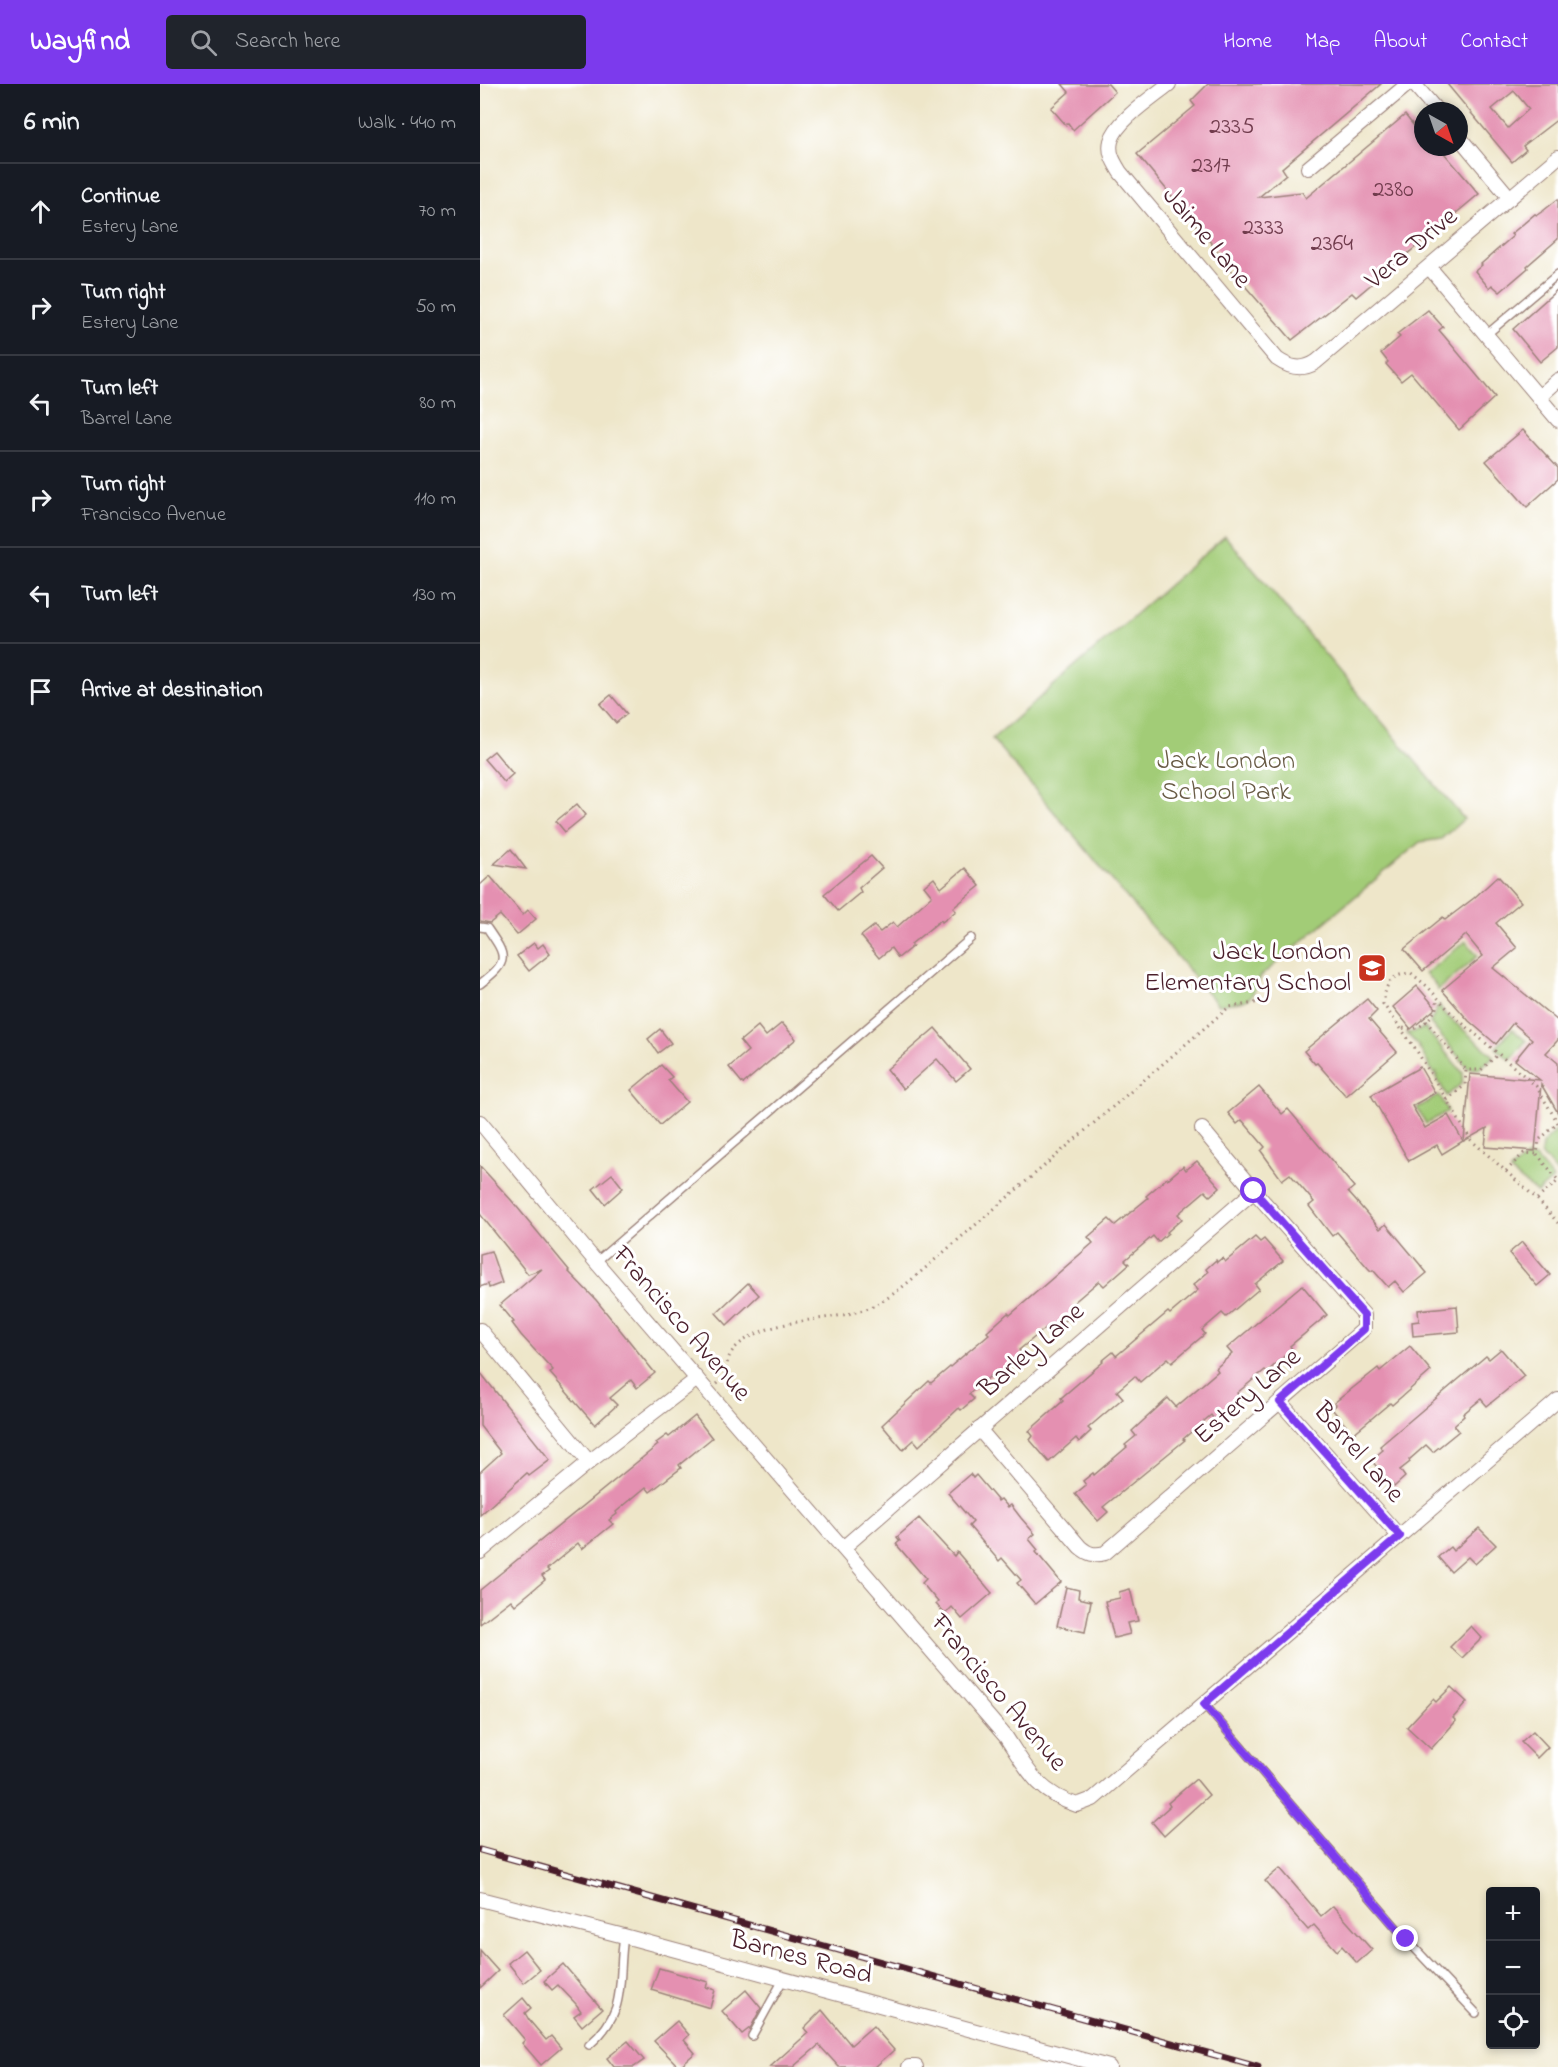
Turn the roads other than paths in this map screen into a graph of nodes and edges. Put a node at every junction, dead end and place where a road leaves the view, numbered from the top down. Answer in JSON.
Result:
{"nodes":[{"id":1,"x":1169,"y":84,"type":"edge"},
{"id":2,"x":1408,"y":84,"type":"edge"},
{"id":3,"x":1414,"y":84,"type":"edge"},
{"id":4,"x":1429,"y":102,"type":"edge"},
{"id":5,"x":1468,"y":148,"type":"edge"},
{"id":6,"x":1558,"y":157,"type":"edge"},
{"id":7,"x":1308,"y":168,"type":"dead end"},
{"id":8,"x":1510,"y":198,"type":"junction"},
{"id":9,"x":1429,"y":267,"type":"junction"},
{"id":10,"x":1558,"y":274,"type":"edge"},
{"id":11,"x":1486,"y":335,"type":"junction"},
{"id":12,"x":1292,"y":368,"type":"joint"},
{"id":13,"x":1558,"y":380,"type":"edge"},
{"id":14,"x":1539,"y":397,"type":"junction"},
{"id":15,"x":1558,"y":420,"type":"edge"},
{"id":16,"x":480,"y":927,"type":"edge"},
{"id":17,"x":971,"y":938,"type":"dead end"},
{"id":18,"x":480,"y":984,"type":"edge"},
{"id":19,"x":480,"y":1122,"type":"edge"},
{"id":20,"x":1202,"y":1128,"type":"dead end"},
{"id":21,"x":1254,"y":1191,"type":"junction"},
{"id":22,"x":596,"y":1262,"type":"junction"},
{"id":23,"x":480,"y":1330,"type":"edge"},
{"id":24,"x":697,"y":1379,"type":"junction"},
{"id":25,"x":1558,"y":1400,"type":"edge"},
{"id":26,"x":1280,"y":1402,"type":"junction"},
{"id":27,"x":979,"y":1429,"type":"junction"},
{"id":28,"x":589,"y":1462,"type":"junction"},
{"id":29,"x":1400,"y":1536,"type":"junction"},
{"id":30,"x":843,"y":1548,"type":"junction"},
{"id":31,"x":480,"y":1552,"type":"edge"},
{"id":32,"x":1204,"y":1704,"type":"junction"},
{"id":33,"x":480,"y":1899,"type":"edge"},
{"id":34,"x":624,"y":1936,"type":"junction"},
{"id":35,"x":784,"y":1978,"type":"junction"},
{"id":36,"x":1476,"y":2013,"type":"dead end"},
{"id":37,"x":752,"y":2036,"type":"dead end"},
{"id":38,"x":589,"y":2045,"type":"dead end"},
{"id":39,"x":909,"y":2067,"type":"edge"},
{"id":40,"x":916,"y":2067,"type":"edge"},
{"id":41,"x":1109,"y":2067,"type":"edge"}],
"edges":[{"from":1,"to":12,"type":"street","name":"Jaime Lane"},
{"from":2,"to":7,"type":"street"},
{"from":3,"to":4,"type":"street"},
{"from":5,"to":8,"type":"street"},
{"from":6,"to":8,"type":"street","name":"Vera Drive"},
{"from":8,"to":9,"type":"street","name":"Vera Drive"},
{"from":9,"to":11,"type":"street"},
{"from":9,"to":12,"type":"street","name":"Vera Drive"},
{"from":10,"to":11,"type":"lane"},
{"from":11,"to":14,"type":"street"},
{"from":13,"to":14,"type":"street"},
{"from":14,"to":15,"type":"street"},
{"from":16,"to":18,"type":"lane"},
{"from":17,"to":22,"type":"lane"},
{"from":19,"to":22,"type":"street","name":"Francisco Avenue"},
{"from":20,"to":21,"type":"street","name":"Estery Lane"},
{"from":21,"to":26,"type":"street","name":"Estery Lane"},
{"from":21,"to":27,"type":"street","name":"Barley Lane"},
{"from":22,"to":24,"type":"street","name":"Francisco Avenue"},
{"from":23,"to":28,"type":"street"},
{"from":24,"to":28,"type":"street"},
{"from":24,"to":30,"type":"street","name":"Francisco Avenue"},
{"from":25,"to":29,"type":"street","name":"Francisco Avenue"},
{"from":26,"to":27,"type":"street","name":"Estery Lane"},
{"from":26,"to":29,"type":"street","name":"Barrel Lane"},
{"from":27,"to":30,"type":"street","name":"Barley Lane"},
{"from":28,"to":31,"type":"street"},
{"from":29,"to":32,"type":"street","name":"Francisco Avenue"},
{"from":30,"to":32,"type":"street","name":"Francisco Avenue"},
{"from":32,"to":36,"type":"lane"},
{"from":33,"to":34,"type":"street","name":"Barnes Road"},
{"from":34,"to":35,"type":"street","name":"Barnes Road"},
{"from":34,"to":38,"type":"lane"},
{"from":35,"to":37,"type":"lane"},
{"from":35,"to":41,"type":"street","name":"Barnes Road"},
{"from":39,"to":40,"type":"street"}]}
